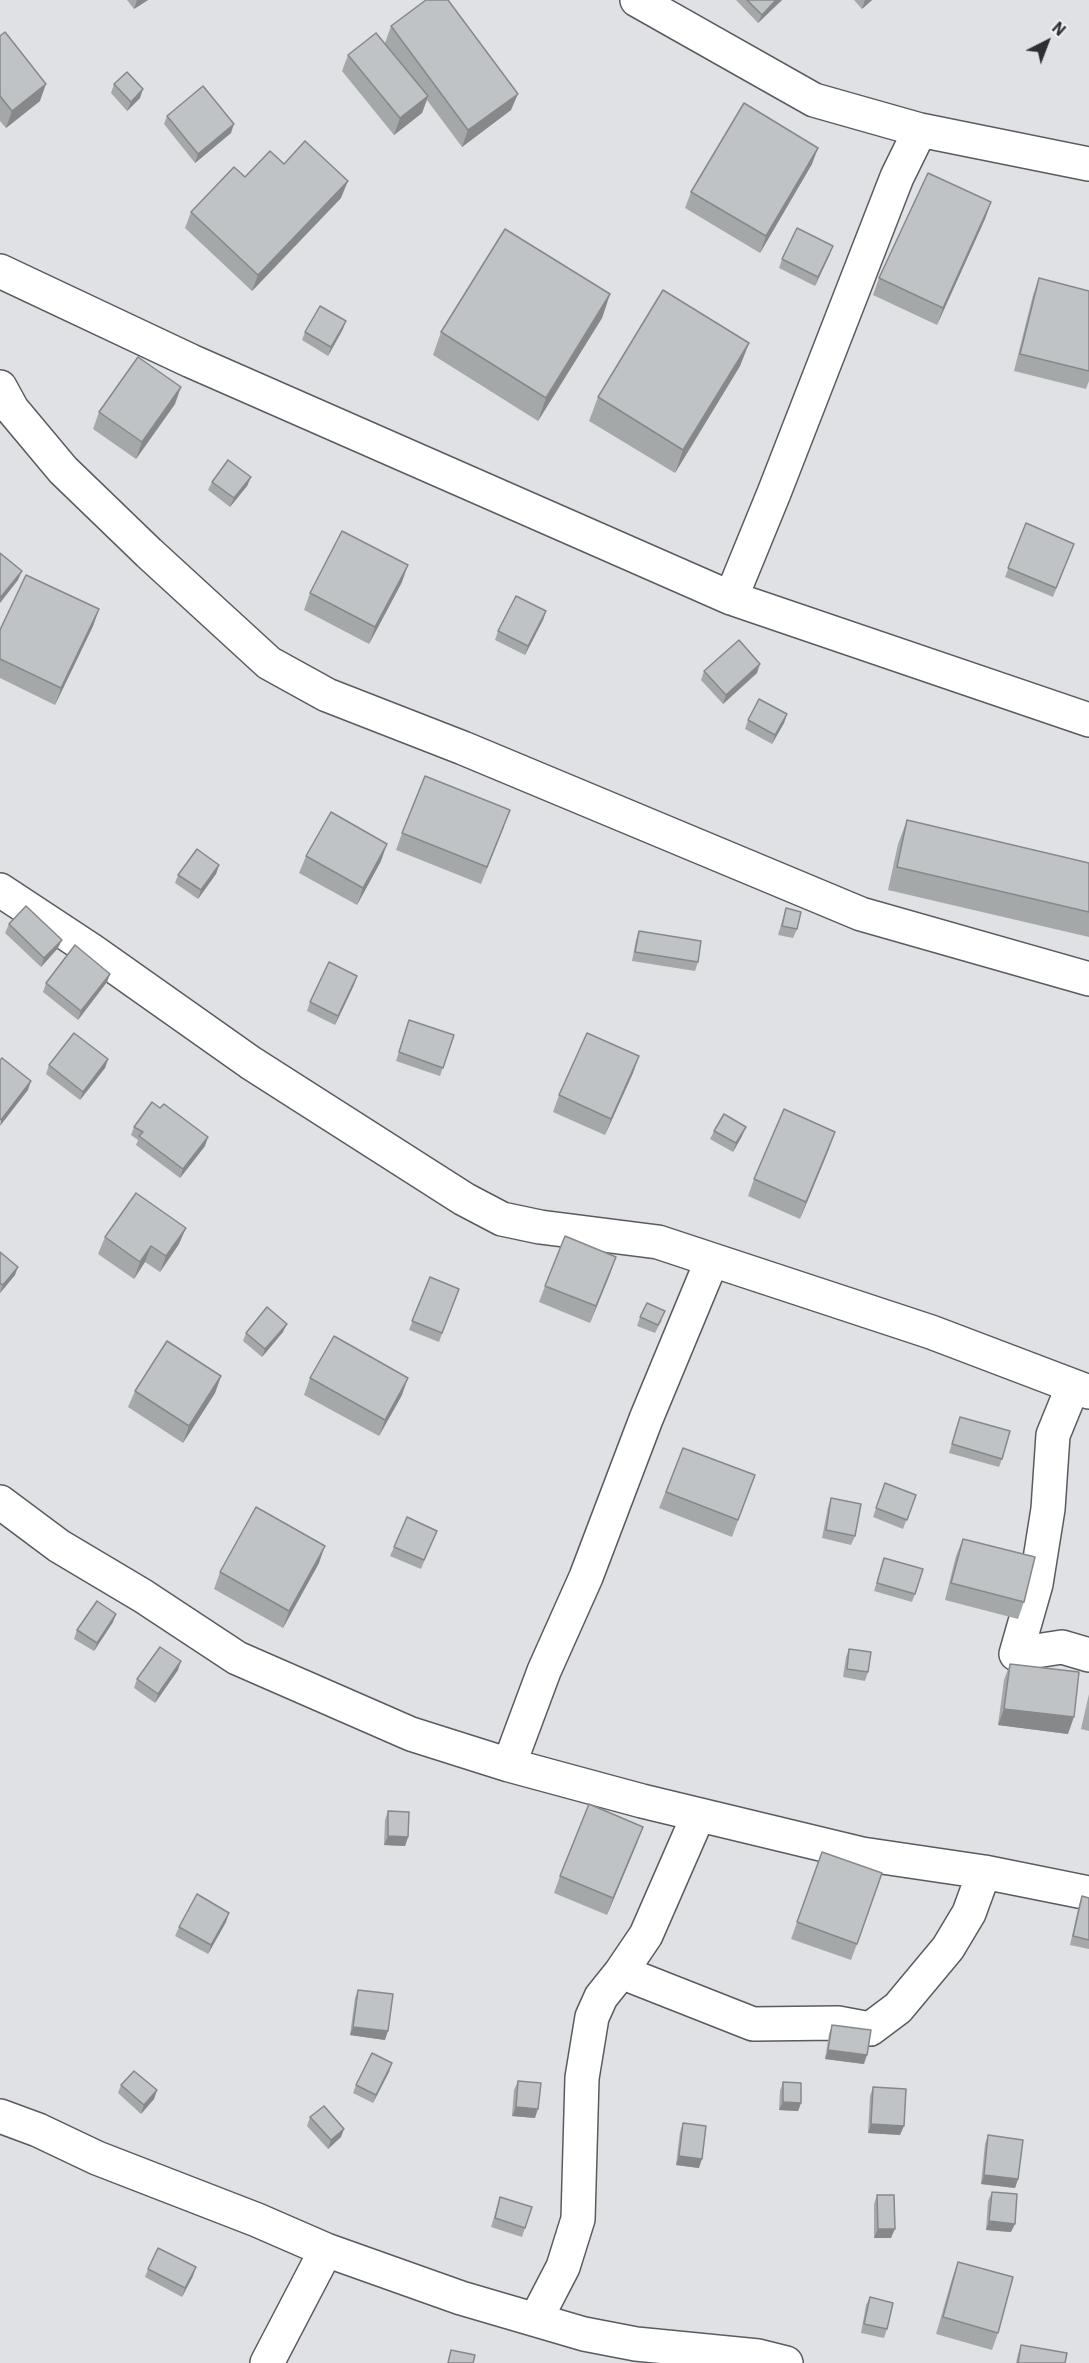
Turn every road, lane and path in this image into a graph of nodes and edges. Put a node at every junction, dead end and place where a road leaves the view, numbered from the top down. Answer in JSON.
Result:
{"nodes":[{"id":1,"x":637,"y":0,"type":"edge"},
{"id":2,"x":920,"y":130,"type":"junction"},
{"id":3,"x":1089,"y":164,"type":"edge"},
{"id":4,"x":0,"y":271,"type":"edge"},
{"id":5,"x":0,"y":387,"type":"edge"},
{"id":6,"x":731,"y":598,"type":"junction"},
{"id":7,"x":1089,"y":720,"type":"edge"},
{"id":8,"x":0,"y":890,"type":"edge"},
{"id":9,"x":1089,"y":979,"type":"edge"},
{"id":10,"x":712,"y":1260,"type":"junction"},
{"id":11,"x":1081,"y":1389,"type":"edge"},
{"id":12,"x":0,"y":1502,"type":"edge"},
{"id":13,"x":1089,"y":1655,"type":"edge"},
{"id":14,"x":509,"y":1765,"type":"junction"},
{"id":15,"x":698,"y":1816,"type":"junction"},
{"id":16,"x":984,"y":1872,"type":"junction"},
{"id":17,"x":1089,"y":1893,"type":"edge"},
{"id":18,"x":621,"y":1972,"type":"junction"},
{"id":19,"x":0,"y":2116,"type":"edge"},
{"id":20,"x":326,"y":2250,"type":"junction"},
{"id":21,"x":536,"y":2319,"type":"junction"},
{"id":22,"x":267,"y":2363,"type":"edge"},
{"id":23,"x":786,"y":2363,"type":"edge"}],
"edges":[{"from":1,"to":2,"type":"street"},
{"from":2,"to":3,"type":"street"},
{"from":2,"to":6,"type":"street"},
{"from":4,"to":6,"type":"street"},
{"from":5,"to":9,"type":"street"},
{"from":6,"to":7,"type":"street"},
{"from":8,"to":10,"type":"street"},
{"from":10,"to":11,"type":"street"},
{"from":10,"to":14,"type":"street"},
{"from":11,"to":13,"type":"street"},
{"from":12,"to":14,"type":"street"},
{"from":14,"to":15,"type":"street"},
{"from":15,"to":16,"type":"street"},
{"from":15,"to":18,"type":"street"},
{"from":16,"to":17,"type":"street"},
{"from":16,"to":18,"type":"street"},
{"from":18,"to":21,"type":"street"},
{"from":19,"to":20,"type":"street"},
{"from":20,"to":21,"type":"street"},
{"from":20,"to":22,"type":"street"},
{"from":21,"to":23,"type":"street"}]}
